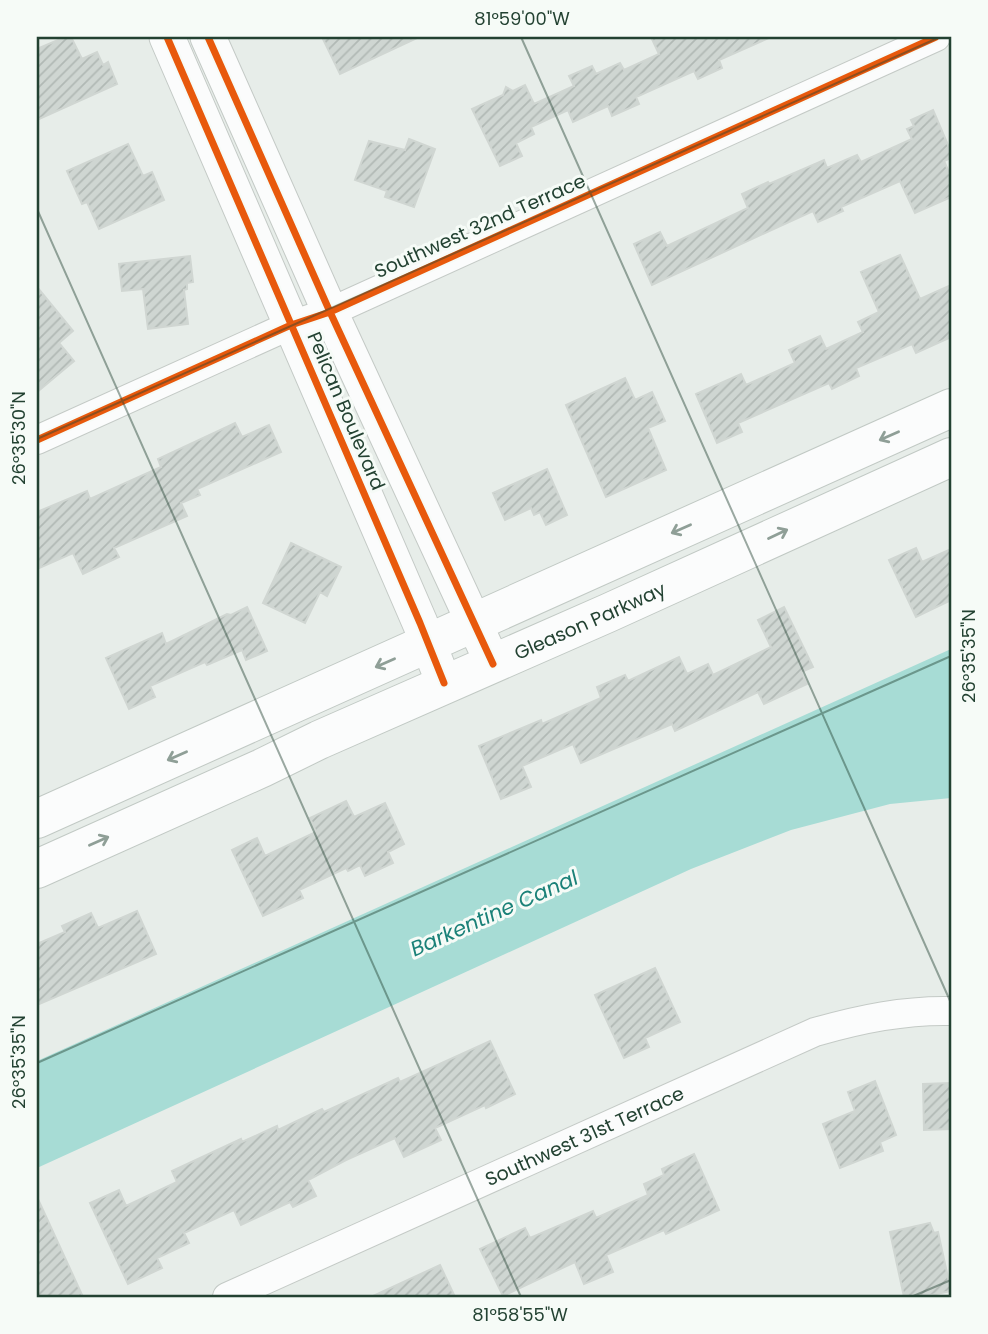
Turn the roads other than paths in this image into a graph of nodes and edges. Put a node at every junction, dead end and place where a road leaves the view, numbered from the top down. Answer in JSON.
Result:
{"nodes":[{"id":1,"x":167,"y":37,"type":"edge"},
{"id":2,"x":208,"y":37,"type":"edge"},
{"id":3,"x":936,"y":37,"type":"edge"},
{"id":4,"x":330,"y":312,"type":"junction"},
{"id":5,"x":291,"y":325,"type":"junction"},
{"id":6,"x":951,"y":408,"type":"edge"},
{"id":7,"x":37,"y":440,"type":"edge"},
{"id":8,"x":951,"y":457,"type":"edge"},
{"id":9,"x":475,"y":621,"type":"junction"},
{"id":10,"x":429,"y":643,"type":"junction"},
{"id":11,"x":493,"y":664,"type":"junction"},
{"id":12,"x":444,"y":683,"type":"junction"},
{"id":13,"x":37,"y":819,"type":"edge"},
{"id":14,"x":37,"y":869,"type":"edge"},
{"id":15,"x":951,"y":1011,"type":"edge"},
{"id":16,"x":227,"y":1297,"type":"edge"}],
"edges":[{"from":1,"to":5,"type":"street","name":"Pelican Boulevard"},
{"from":2,"to":4,"type":"street","name":"Pelican Boulevard"},
{"from":3,"to":4,"type":"street","name":"Southwest 32nd Terrace"},
{"from":4,"to":5,"type":"street","name":"Southwest 32nd Terrace"},
{"from":4,"to":9,"type":"street","name":"Pelican Boulevard"},
{"from":5,"to":7,"type":"street","name":"Southwest 32nd Terrace"},
{"from":5,"to":10,"type":"street","name":"Pelican Boulevard"},
{"from":6,"to":9,"type":"main road","one_way":true},
{"from":11,"to":8,"type":"main road","name":"Gleason Parkway","one_way":true},
{"from":9,"to":10,"type":"main road"},
{"from":9,"to":11,"type":"street","name":"Pelican Boulevard"},
{"from":10,"to":12,"type":"street","name":"Pelican Boulevard"},
{"from":10,"to":13,"type":"main road","one_way":true},
{"from":11,"to":12,"type":"main road","name":"Gleason Parkway"},
{"from":14,"to":12,"type":"main road","name":"Gleason Parkway","one_way":true},
{"from":15,"to":16,"type":"street","name":"Southwest 31st Terrace"}]}
